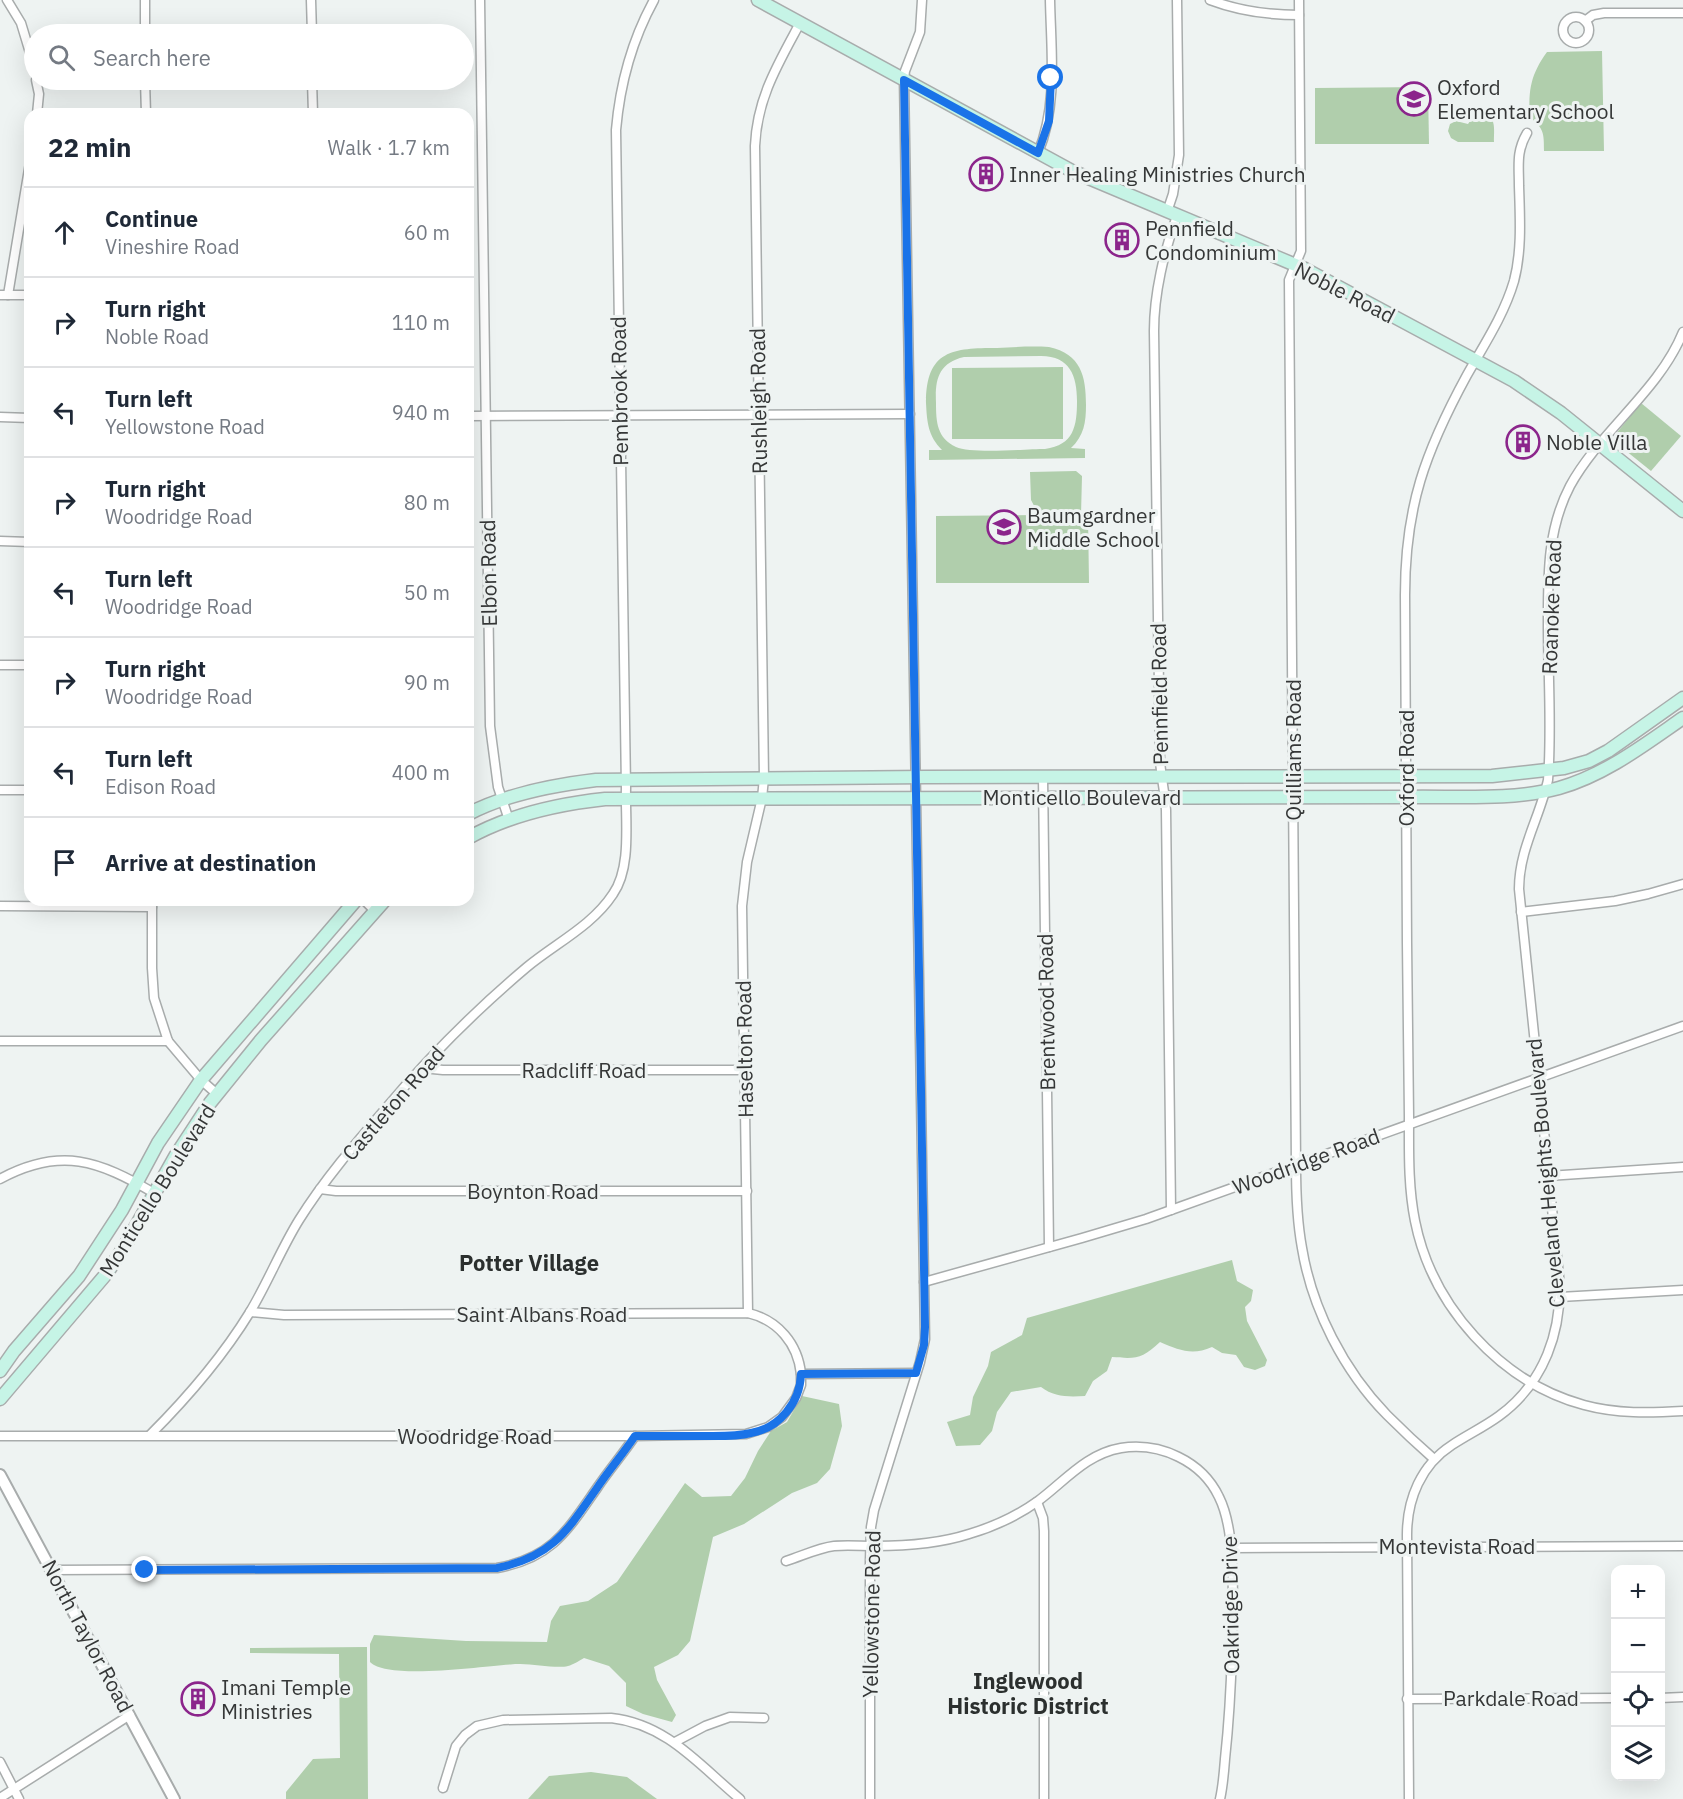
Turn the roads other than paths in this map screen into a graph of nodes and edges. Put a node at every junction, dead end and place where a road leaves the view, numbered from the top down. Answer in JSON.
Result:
{"nodes":[{"id":1,"x":7,"y":0,"type":"edge"},
{"id":2,"x":145,"y":0,"type":"edge"},
{"id":3,"x":312,"y":0,"type":"edge"},
{"id":4,"x":480,"y":0,"type":"edge"},
{"id":5,"x":654,"y":0,"type":"edge"},
{"id":6,"x":758,"y":0,"type":"edge"},
{"id":7,"x":922,"y":0,"type":"edge"},
{"id":8,"x":1050,"y":0,"type":"edge"},
{"id":9,"x":1177,"y":0,"type":"edge"},
{"id":10,"x":1210,"y":0,"type":"edge"},
{"id":11,"x":1299,"y":0,"type":"edge"},
{"id":12,"x":1683,"y":14,"type":"edge"},
{"id":13,"x":1299,"y":15,"type":"junction"},
{"id":14,"x":1585,"y":21,"type":"dead end"},
{"id":15,"x":800,"y":23,"type":"junction"},
{"id":16,"x":145,"y":24,"type":"edge"},
{"id":17,"x":312,"y":24,"type":"edge"},
{"id":18,"x":24,"y":33,"type":"edge"},
{"id":19,"x":904,"y":80,"type":"junction"},
{"id":20,"x":38,"y":90,"type":"edge"},
{"id":21,"x":145,"y":90,"type":"edge"},
{"id":22,"x":312,"y":90,"type":"edge"},
{"id":23,"x":38,"y":108,"type":"edge"},
{"id":24,"x":146,"y":108,"type":"edge"},
{"id":25,"x":313,"y":108,"type":"edge"},
{"id":26,"x":1527,"y":133,"type":"dead end"},
{"id":27,"x":1038,"y":153,"type":"junction"},
{"id":28,"x":24,"y":193,"type":"edge"},
{"id":29,"x":1172,"y":214,"type":"junction"},
{"id":30,"x":1295,"y":265,"type":"junction"},
{"id":31,"x":4,"y":295,"type":"edge"},
{"id":32,"x":24,"y":295,"type":"edge"},
{"id":33,"x":1683,"y":332,"type":"edge"},
{"id":34,"x":1475,"y":361,"type":"junction"},
{"id":35,"x":910,"y":414,"type":"junction"},
{"id":36,"x":758,"y":415,"type":"junction"},
{"id":37,"x":474,"y":416,"type":"edge"},
{"id":38,"x":486,"y":416,"type":"junction"},
{"id":39,"x":620,"y":416,"type":"junction"},
{"id":40,"x":0,"y":417,"type":"edge"},
{"id":41,"x":24,"y":418,"type":"edge"},
{"id":42,"x":1600,"y":445,"type":"junction"},
{"id":43,"x":1683,"y":511,"type":"edge"},
{"id":44,"x":0,"y":542,"type":"edge"},
{"id":45,"x":24,"y":542,"type":"edge"},
{"id":46,"x":0,"y":665,"type":"edge"},
{"id":47,"x":24,"y":665,"type":"edge"},
{"id":48,"x":1683,"y":698,"type":"edge"},
{"id":49,"x":1683,"y":718,"type":"edge"},
{"id":50,"x":1293,"y":776,"type":"junction"},
{"id":51,"x":1406,"y":776,"type":"junction"},
{"id":52,"x":916,"y":777,"type":"junction"},
{"id":53,"x":1043,"y":777,"type":"junction"},
{"id":54,"x":1161,"y":777,"type":"junction"},
{"id":55,"x":1547,"y":780,"type":"junction"},
{"id":56,"x":626,"y":788,"type":"junction"},
{"id":57,"x":763,"y":788,"type":"junction"},
{"id":58,"x":0,"y":790,"type":"edge"},
{"id":59,"x":24,"y":790,"type":"edge"},
{"id":60,"x":1407,"y":796,"type":"junction"},
{"id":61,"x":1166,"y":797,"type":"junction"},
{"id":62,"x":1293,"y":797,"type":"junction"},
{"id":63,"x":916,"y":798,"type":"junction"},
{"id":64,"x":1044,"y":798,"type":"junction"},
{"id":65,"x":502,"y":801,"type":"junction"},
{"id":66,"x":474,"y":812,"type":"edge"},
{"id":67,"x":509,"y":820,"type":"junction"},
{"id":68,"x":474,"y":835,"type":"edge"},
{"id":69,"x":1683,"y":884,"type":"edge"},
{"id":70,"x":0,"y":906,"type":"edge"},
{"id":71,"x":24,"y":906,"type":"edge"},
{"id":72,"x":152,"y":906,"type":"edge"},
{"id":73,"x":351,"y":906,"type":"edge"},
{"id":74,"x":370,"y":906,"type":"edge"},
{"id":75,"x":378,"y":906,"type":"edge"},
{"id":76,"x":374,"y":910,"type":"junction"},
{"id":77,"x":1521,"y":912,"type":"junction"},
{"id":78,"x":1683,"y":1026,"type":"edge"},
{"id":79,"x":0,"y":1041,"type":"edge"},
{"id":80,"x":168,"y":1041,"type":"junction"},
{"id":81,"x":422,"y":1068,"type":"junction"},
{"id":82,"x":745,"y":1070,"type":"junction"},
{"id":83,"x":1538,"y":1078,"type":"junction"},
{"id":84,"x":201,"y":1080,"type":"junction"},
{"id":85,"x":217,"y":1094,"type":"junction"},
{"id":86,"x":1409,"y":1124,"type":"junction"},
{"id":87,"x":1296,"y":1166,"type":"junction"},
{"id":88,"x":1683,"y":1167,"type":"edge"},
{"id":89,"x":1548,"y":1176,"type":"junction"},
{"id":90,"x":0,"y":1179,"type":"edge"},
{"id":91,"x":136,"y":1183,"type":"junction"},
{"id":92,"x":320,"y":1189,"type":"junction"},
{"id":93,"x":747,"y":1191,"type":"junction"},
{"id":94,"x":154,"y":1193,"type":"junction"},
{"id":95,"x":1171,"y":1210,"type":"junction"},
{"id":96,"x":1049,"y":1247,"type":"junction"},
{"id":97,"x":924,"y":1282,"type":"junction"},
{"id":98,"x":1683,"y":1290,"type":"edge"},
{"id":99,"x":1560,"y":1297,"type":"junction"},
{"id":100,"x":250,"y":1312,"type":"junction"},
{"id":101,"x":748,"y":1313,"type":"junction"},
{"id":102,"x":0,"y":1371,"type":"edge"},
{"id":103,"x":916,"y":1373,"type":"junction"},
{"id":104,"x":801,"y":1374,"type":"junction"},
{"id":105,"x":1532,"y":1383,"type":"junction"},
{"id":106,"x":0,"y":1399,"type":"edge"},
{"id":107,"x":1683,"y":1411,"type":"edge"},
{"id":108,"x":150,"y":1435,"type":"junction"},
{"id":109,"x":0,"y":1436,"type":"edge"},
{"id":110,"x":635,"y":1436,"type":"junction"},
{"id":111,"x":1434,"y":1459,"type":"junction"},
{"id":112,"x":0,"y":1475,"type":"edge"},
{"id":113,"x":1037,"y":1502,"type":"junction"},
{"id":114,"x":870,"y":1546,"type":"junction"},
{"id":115,"x":1683,"y":1546,"type":"edge"},
{"id":116,"x":1407,"y":1547,"type":"junction"},
{"id":117,"x":1231,"y":1548,"type":"junction"},
{"id":118,"x":786,"y":1562,"type":"dead end"},
{"id":119,"x":52,"y":1570,"type":"junction"},
{"id":120,"x":1683,"y":1697,"type":"edge"},
{"id":121,"x":1611,"y":1698,"type":"edge"},
{"id":122,"x":1665,"y":1698,"type":"edge"},
{"id":123,"x":1407,"y":1699,"type":"junction"},
{"id":124,"x":130,"y":1715,"type":"junction"},
{"id":125,"x":764,"y":1718,"type":"dead end"},
{"id":126,"x":675,"y":1742,"type":"junction"},
{"id":127,"x":0,"y":1762,"type":"edge"},
{"id":128,"x":14,"y":1788,"type":"junction"},
{"id":129,"x":443,"y":1788,"type":"dead end"},
{"id":130,"x":0,"y":1798,"type":"edge"},
{"id":131,"x":19,"y":1799,"type":"edge"},
{"id":132,"x":174,"y":1799,"type":"edge"},
{"id":133,"x":740,"y":1799,"type":"edge"},
{"id":134,"x":870,"y":1799,"type":"edge"},
{"id":135,"x":1044,"y":1799,"type":"edge"},
{"id":136,"x":1220,"y":1799,"type":"edge"},
{"id":137,"x":1409,"y":1799,"type":"edge"}],
"edges":[{"from":1,"to":18,"type":"street"},
{"from":2,"to":16,"type":"street"},
{"from":3,"to":17,"type":"street"},
{"from":4,"to":38,"type":"street","name":"Elbon Road"},
{"from":5,"to":39,"type":"street","name":"Pembrook Road"},
{"from":6,"to":15,"type":"main road","name":"Noble Road"},
{"from":7,"to":19,"type":"street","name":"Yellowstone Road"},
{"from":8,"to":27,"type":"street"},
{"from":9,"to":29,"type":"street","name":"Pennfield Road"},
{"from":10,"to":13,"type":"street"},
{"from":11,"to":13,"type":"street","name":"Quilliams Road"},
{"from":12,"to":14,"type":"street"},
{"from":13,"to":30,"type":"street","name":"Quilliams Road"},
{"from":15,"to":19,"type":"main road","name":"Noble Road"},
{"from":15,"to":36,"type":"street","name":"Rushleigh Road"},
{"from":19,"to":27,"type":"main road","name":"Noble Road"},
{"from":19,"to":35,"type":"street","name":"Yellowstone Road"},
{"from":20,"to":23,"type":"street"},
{"from":21,"to":24,"type":"street"},
{"from":22,"to":25,"type":"street"},
{"from":26,"to":34,"type":"street","name":"Oxford Road"},
{"from":27,"to":29,"type":"main road","name":"Noble Road"},
{"from":28,"to":31,"type":"street"},
{"from":29,"to":30,"type":"main road","name":"Noble Road"},
{"from":29,"to":54,"type":"street","name":"Pennfield Road"},
{"from":30,"to":34,"type":"main road","name":"Noble Road"},
{"from":30,"to":50,"type":"street","name":"Quilliams Road"},
{"from":31,"to":32,"type":"street"},
{"from":33,"to":42,"type":"street","name":"Roanoke Road"},
{"from":34,"to":42,"type":"main road","name":"Noble Road"},
{"from":34,"to":51,"type":"street","name":"Oxford Road"},
{"from":35,"to":36,"type":"street"},
{"from":35,"to":52,"type":"street","name":"Yellowstone Road"},
{"from":36,"to":39,"type":"street"},
{"from":36,"to":57,"type":"street","name":"Rushleigh Road"},
{"from":37,"to":38,"type":"street"},
{"from":38,"to":39,"type":"street"},
{"from":38,"to":65,"type":"street","name":"Elbon Road"},
{"from":39,"to":56,"type":"street","name":"Pembrook Road"},
{"from":40,"to":41,"type":"street"},
{"from":42,"to":43,"type":"main road","name":"Noble Road"},
{"from":42,"to":55,"type":"street","name":"Roanoke Road"},
{"from":44,"to":45,"type":"street"},
{"from":46,"to":47,"type":"street"},
{"from":48,"to":55,"type":"main road","name":"Monticello Boulevard"},
{"from":49,"to":55,"type":"main road","name":"Monticello Boulevard"},
{"from":50,"to":51,"type":"main road","name":"Monticello Boulevard"},
{"from":50,"to":54,"type":"main road","name":"Monticello Boulevard"},
{"from":50,"to":62,"type":"street","name":"Quilliams Road"},
{"from":51,"to":55,"type":"main road","name":"Monticello Boulevard"},
{"from":51,"to":60,"type":"street","name":"Oxford Road"},
{"from":52,"to":53,"type":"main road","name":"Monticello Boulevard"},
{"from":52,"to":57,"type":"main road","name":"Monticello Boulevard"},
{"from":52,"to":63,"type":"street","name":"Yellowstone Road"},
{"from":53,"to":54,"type":"main road","name":"Monticello Boulevard"},
{"from":53,"to":64,"type":"street","name":"Brentwood Road"},
{"from":54,"to":61,"type":"street","name":"Pennfield Road"},
{"from":55,"to":60,"type":"main road","name":"Monticello Boulevard"},
{"from":55,"to":77,"type":"street","name":"Cleveland Heights Boulevard"},
{"from":56,"to":57,"type":"main road","name":"Monticello Boulevard"},
{"from":56,"to":57,"type":"main road","name":"Monticello Boulevard"},
{"from":56,"to":65,"type":"main road","name":"Monticello Boulevard"},
{"from":56,"to":67,"type":"main road","name":"Monticello Boulevard"},
{"from":56,"to":81,"type":"street","name":"Castleton Road"},
{"from":57,"to":63,"type":"main road","name":"Monticello Boulevard"},
{"from":57,"to":82,"type":"street","name":"Haselton Road"},
{"from":58,"to":59,"type":"street"},
{"from":60,"to":62,"type":"main road","name":"Monticello Boulevard"},
{"from":60,"to":86,"type":"street","name":"Oxford Road"},
{"from":61,"to":62,"type":"main road","name":"Monticello Boulevard"},
{"from":61,"to":64,"type":"main road","name":"Monticello Boulevard"},
{"from":61,"to":95,"type":"street","name":"Pennfield Road"},
{"from":62,"to":87,"type":"street","name":"Quilliams Road"},
{"from":63,"to":64,"type":"main road","name":"Monticello Boulevard"},
{"from":63,"to":97,"type":"street","name":"Yellowstone Road"},
{"from":64,"to":96,"type":"street","name":"Brentwood Road"},
{"from":65,"to":66,"type":"main road","name":"Monticello Boulevard"},
{"from":65,"to":67,"type":"street","name":"Elbon Road"},
{"from":67,"to":68,"type":"main road","name":"Monticello Boulevard"},
{"from":69,"to":77,"type":"street"},
{"from":70,"to":71,"type":"street"},
{"from":72,"to":80,"type":"street"},
{"from":73,"to":84,"type":"main road","name":"Monticello Boulevard"},
{"from":74,"to":76,"type":"street"},
{"from":75,"to":76,"type":"main road","name":"Monticello Boulevard"},
{"from":76,"to":85,"type":"main road","name":"Monticello Boulevard"},
{"from":77,"to":83,"type":"street","name":"Cleveland Heights Boulevard"},
{"from":78,"to":83,"type":"street","name":"Woodridge Road"},
{"from":79,"to":80,"type":"street"},
{"from":80,"to":84,"type":"street"},
{"from":81,"to":82,"type":"street","name":"Radcliff Road"},
{"from":81,"to":92,"type":"street","name":"Castleton Road"},
{"from":82,"to":93,"type":"street","name":"Haselton Road"},
{"from":83,"to":86,"type":"street","name":"Woodridge Road"},
{"from":83,"to":89,"type":"street","name":"Cleveland Heights Boulevard"},
{"from":84,"to":85,"type":"street"},
{"from":84,"to":91,"type":"main road","name":"Monticello Boulevard"},
{"from":85,"to":94,"type":"main road","name":"Monticello Boulevard"},
{"from":86,"to":87,"type":"street","name":"Woodridge Road"},
{"from":86,"to":105,"type":"street","name":"Oxford Road"},
{"from":87,"to":95,"type":"street","name":"Woodridge Road"},
{"from":87,"to":111,"type":"street","name":"Quilliams Road"},
{"from":88,"to":89,"type":"street"},
{"from":89,"to":99,"type":"street","name":"Cleveland Heights Boulevard"},
{"from":90,"to":91,"type":"street"},
{"from":91,"to":94,"type":"street"},
{"from":91,"to":102,"type":"main road","name":"Monticello Boulevard"},
{"from":92,"to":93,"type":"street","name":"Boynton Road"},
{"from":92,"to":100,"type":"street","name":"Castleton Road"},
{"from":93,"to":101,"type":"street","name":"Haselton Road"},
{"from":94,"to":106,"type":"main road","name":"Monticello Boulevard"},
{"from":95,"to":96,"type":"street","name":"Woodridge Road"},
{"from":96,"to":97,"type":"street","name":"Woodridge Road"},
{"from":97,"to":103,"type":"street","name":"Yellowstone Road"},
{"from":98,"to":99,"type":"street"},
{"from":99,"to":105,"type":"street","name":"Cleveland Heights Boulevard"},
{"from":100,"to":101,"type":"street","name":"Saint Albans Road"},
{"from":100,"to":108,"type":"street","name":"Castleton Road"},
{"from":101,"to":104,"type":"street","name":"Saint Albans Road"},
{"from":103,"to":104,"type":"street"},
{"from":103,"to":114,"type":"street","name":"Yellowstone Road"},
{"from":104,"to":110,"type":"street","name":"Woodridge Road"},
{"from":105,"to":107,"type":"street","name":"Oxford Road"},
{"from":105,"to":111,"type":"street","name":"Cleveland Heights Boulevard"},
{"from":108,"to":109,"type":"street","name":"Woodridge Road"},
{"from":108,"to":110,"type":"street","name":"Woodridge Road"},
{"from":110,"to":119,"type":"street"},
{"from":111,"to":116,"type":"street","name":"Cleveland Heights Boulevard"},
{"from":112,"to":119,"type":"street","name":"North Taylor Road"},
{"from":113,"to":114,"type":"street","name":"Oakridge Drive"},
{"from":113,"to":117,"type":"street","name":"Oakridge Drive"},
{"from":113,"to":135,"type":"street"},
{"from":114,"to":118,"type":"street","name":"Oakridge Drive"},
{"from":114,"to":134,"type":"street","name":"Yellowstone Road"},
{"from":115,"to":116,"type":"street","name":"Montevista Road"},
{"from":116,"to":117,"type":"street","name":"Montevista Road"},
{"from":116,"to":123,"type":"street","name":"Cleveland Heights Boulevard"},
{"from":117,"to":136,"type":"street","name":"Oakridge Drive"},
{"from":119,"to":124,"type":"street","name":"North Taylor Road"},
{"from":120,"to":122,"type":"street"},
{"from":121,"to":123,"type":"street","name":"Parkdale Road"},
{"from":123,"to":137,"type":"street","name":"Cleveland Heights Boulevard"},
{"from":124,"to":128,"type":"street"},
{"from":124,"to":132,"type":"street","name":"North Taylor Road"},
{"from":125,"to":126,"type":"street"},
{"from":126,"to":129,"type":"street"},
{"from":126,"to":133,"type":"street"},
{"from":127,"to":128,"type":"street"},
{"from":128,"to":130,"type":"street"},
{"from":128,"to":131,"type":"street"}]}
